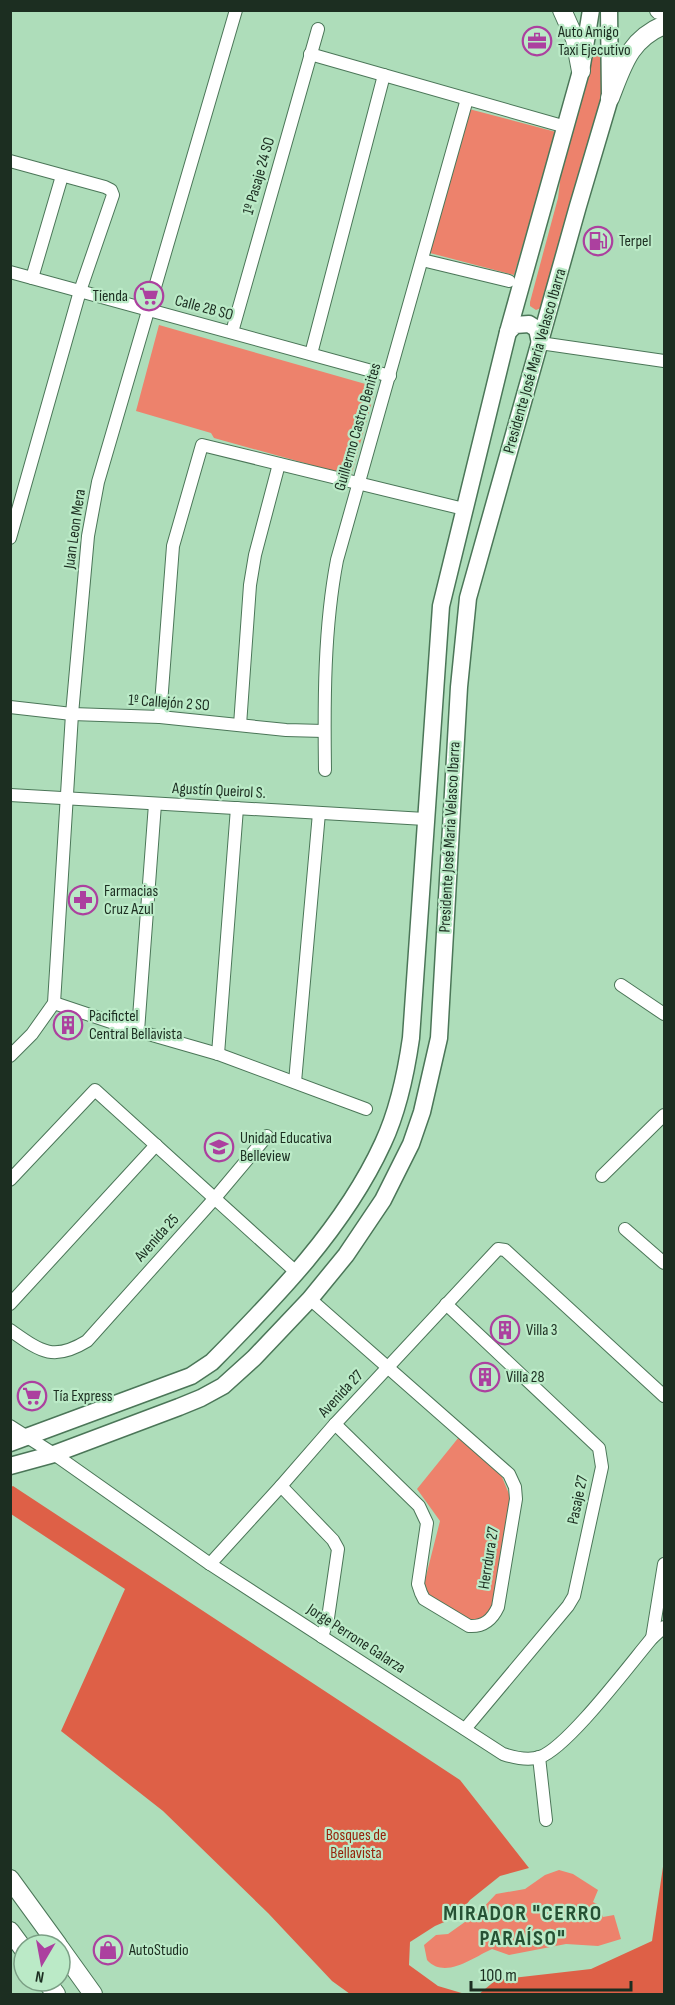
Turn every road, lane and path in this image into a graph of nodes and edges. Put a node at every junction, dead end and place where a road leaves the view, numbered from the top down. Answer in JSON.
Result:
{"nodes":[{"id":1,"x":236,"y":10,"type":"edge"},
{"id":2,"x":562,"y":10,"type":"edge"},
{"id":3,"x":591,"y":10,"type":"edge"},
{"id":4,"x":609,"y":10,"type":"edge"},
{"id":5,"x":659,"y":10,"type":"edge"},
{"id":6,"x":664,"y":11,"type":"edge"},
{"id":7,"x":664,"y":25,"type":"edge"},
{"id":8,"x":318,"y":29,"type":"dead end"},
{"id":9,"x":310,"y":54,"type":"junction"},
{"id":10,"x":581,"y":71,"type":"junction"},
{"id":11,"x":384,"y":75,"type":"junction"},
{"id":12,"x":610,"y":98,"type":"junction"},
{"id":13,"x":467,"y":99,"type":"junction"},
{"id":14,"x":566,"y":127,"type":"junction"},
{"id":15,"x":10,"y":161,"type":"edge"},
{"id":16,"x":62,"y":176,"type":"junction"},
{"id":17,"x":422,"y":260,"type":"junction"},
{"id":18,"x":11,"y":273,"type":"edge"},
{"id":19,"x":32,"y":278,"type":"junction"},
{"id":20,"x":509,"y":280,"type":"dead end"},
{"id":21,"x":80,"y":291,"type":"junction"},
{"id":22,"x":519,"y":296,"type":"junction"},
{"id":23,"x":551,"y":305,"type":"junction"},
{"id":24,"x":148,"y":310,"type":"junction"},
{"id":25,"x":231,"y":332,"type":"junction"},
{"id":26,"x":508,"y":332,"type":"junction"},
{"id":27,"x":540,"y":343,"type":"junction"},
{"id":28,"x":310,"y":354,"type":"junction"},
{"id":29,"x":664,"y":361,"type":"edge"},
{"id":30,"x":390,"y":376,"type":"junction"},
{"id":31,"x":279,"y":464,"type":"junction"},
{"id":32,"x":359,"y":483,"type":"junction"},
{"id":33,"x":10,"y":489,"type":"edge"},
{"id":34,"x":23,"y":493,"type":"junction"},
{"id":35,"x":464,"y":509,"type":"junction"},
{"id":36,"x":10,"y":538,"type":"edge"},
{"id":37,"x":434,"y":687,"type":"junction"},
{"id":38,"x":459,"y":687,"type":"junction"},
{"id":39,"x":10,"y":707,"type":"edge"},
{"id":40,"x":72,"y":714,"type":"junction"},
{"id":41,"x":160,"y":717,"type":"junction"},
{"id":42,"x":240,"y":725,"type":"junction"},
{"id":43,"x":324,"y":731,"type":"junction"},
{"id":44,"x":325,"y":770,"type":"dead end"},
{"id":45,"x":10,"y":795,"type":"edge"},
{"id":46,"x":68,"y":798,"type":"junction"},
{"id":47,"x":155,"y":804,"type":"junction"},
{"id":48,"x":237,"y":808,"type":"junction"},
{"id":49,"x":319,"y":813,"type":"junction"},
{"id":50,"x":425,"y":819,"type":"junction"},
{"id":51,"x":621,"y":985,"type":"dead end"},
{"id":52,"x":54,"y":1003,"type":"junction"},
{"id":53,"x":664,"y":1014,"type":"edge"},
{"id":54,"x":138,"y":1031,"type":"junction"},
{"id":55,"x":218,"y":1054,"type":"junction"},
{"id":56,"x":10,"y":1056,"type":"edge"},
{"id":57,"x":296,"y":1082,"type":"junction"},
{"id":58,"x":366,"y":1109,"type":"dead end"},
{"id":59,"x":662,"y":1124,"type":"edge"},
{"id":60,"x":267,"y":1136,"type":"dead end"},
{"id":61,"x":156,"y":1145,"type":"junction"},
{"id":62,"x":602,"y":1176,"type":"dead end"},
{"id":63,"x":10,"y":1179,"type":"edge"},
{"id":64,"x":215,"y":1198,"type":"junction"},
{"id":65,"x":625,"y":1228,"type":"dead end"},
{"id":66,"x":664,"y":1263,"type":"edge"},
{"id":67,"x":296,"y":1272,"type":"junction"},
{"id":68,"x":310,"y":1299,"type":"junction"},
{"id":69,"x":446,"y":1304,"type":"junction"},
{"id":70,"x":10,"y":1305,"type":"edge"},
{"id":71,"x":10,"y":1330,"type":"edge"},
{"id":72,"x":389,"y":1367,"type":"junction"},
{"id":73,"x":664,"y":1396,"type":"edge"},
{"id":74,"x":335,"y":1424,"type":"junction"},
{"id":75,"x":10,"y":1426,"type":"edge"},
{"id":76,"x":27,"y":1436,"type":"junction"},
{"id":77,"x":10,"y":1443,"type":"edge"},
{"id":78,"x":54,"y":1454,"type":"junction"},
{"id":79,"x":10,"y":1466,"type":"edge"},
{"id":80,"x":281,"y":1486,"type":"junction"},
{"id":81,"x":210,"y":1564,"type":"junction"},
{"id":82,"x":664,"y":1564,"type":"edge"},
{"id":83,"x":664,"y":1627,"type":"edge"},
{"id":84,"x":322,"y":1637,"type":"junction"},
{"id":85,"x":652,"y":1638,"type":"junction"},
{"id":86,"x":465,"y":1729,"type":"junction"},
{"id":87,"x":539,"y":1757,"type":"junction"},
{"id":88,"x":546,"y":1820,"type":"dead end"},
{"id":89,"x":10,"y":1879,"type":"edge"},
{"id":90,"x":49,"y":1933,"type":"edge"},
{"id":91,"x":72,"y":1965,"type":"edge"},
{"id":92,"x":93,"y":1995,"type":"edge"}],
"edges":[{"from":1,"to":24,"type":"street","name":"Juan Leon Mera"},
{"from":2,"to":10,"type":"main road"},
{"from":3,"to":10,"type":"main road","name":"Presidente José Maria Velasco Ibarra"},
{"from":4,"to":12,"type":"main road","name":"Presidente José Maria Velasco Ibarra"},
{"from":5,"to":6,"type":"main road"},
{"from":7,"to":12,"type":"main road"},
{"from":8,"to":9,"type":"street","name":"1º Pasaje 24 SO"},
{"from":9,"to":11,"type":"street"},
{"from":9,"to":25,"type":"street","name":"1º Pasaje 24 SO"},
{"from":10,"to":14,"type":"main road","name":"Presidente José Maria Velasco Ibarra"},
{"from":11,"to":13,"type":"street"},
{"from":11,"to":28,"type":"street"},
{"from":12,"to":23,"type":"main road","name":"Presidente José Maria Velasco Ibarra"},
{"from":13,"to":14,"type":"street"},
{"from":13,"to":17,"type":"street","name":"Guillermo Castro Benites"},
{"from":14,"to":22,"type":"main road","name":"Presidente José Maria Velasco Ibarra"},
{"from":15,"to":16,"type":"street"},
{"from":16,"to":19,"type":"street"},
{"from":16,"to":21,"type":"street"},
{"from":17,"to":20,"type":"street"},
{"from":17,"to":30,"type":"street","name":"Guillermo Castro Benites"},
{"from":18,"to":19,"type":"street","name":"Calle 2B SO"},
{"from":19,"to":21,"type":"street","name":"Calle 2B SO"},
{"from":21,"to":24,"type":"street","name":"Calle 2B SO"},
{"from":21,"to":34,"type":"street"},
{"from":22,"to":23,"type":"main road"},
{"from":22,"to":26,"type":"main road","name":"Presidente José Maria Velasco Ibarra"},
{"from":23,"to":27,"type":"main road","name":"Presidente José Maria Velasco Ibarra"},
{"from":24,"to":25,"type":"street","name":"Calle 2B SO"},
{"from":24,"to":40,"type":"street","name":"Juan Leon Mera"},
{"from":25,"to":28,"type":"street","name":"Calle 2B SO"},
{"from":26,"to":27,"type":"main road"},
{"from":26,"to":35,"type":"main road","name":"Presidente José Maria Velasco Ibarra"},
{"from":27,"to":29,"type":"street"},
{"from":27,"to":38,"type":"main road","name":"Presidente José Maria Velasco Ibarra"},
{"from":28,"to":30,"type":"street","name":"Calle 2B SO"},
{"from":30,"to":32,"type":"street","name":"Guillermo Castro Benites"},
{"from":31,"to":32,"type":"street"},
{"from":31,"to":41,"type":"street"},
{"from":31,"to":42,"type":"street"},
{"from":32,"to":35,"type":"street"},
{"from":32,"to":43,"type":"street","name":"Guillermo Castro Benites"},
{"from":33,"to":34,"type":"street"},
{"from":34,"to":36,"type":"street"},
{"from":35,"to":37,"type":"main road","name":"Presidente José Maria Velasco Ibarra"},
{"from":37,"to":38,"type":"main road"},
{"from":37,"to":50,"type":"main road","name":"Presidente José Maria Velasco Ibarra"},
{"from":38,"to":68,"type":"main road","name":"Presidente José Maria Velasco Ibarra"},
{"from":39,"to":40,"type":"street","name":"1º Callejón 2 SO"},
{"from":40,"to":41,"type":"street","name":"1º Callejón 2 SO"},
{"from":40,"to":46,"type":"street","name":"Juan Leon Mera"},
{"from":41,"to":42,"type":"street","name":"1º Callejón 2 SO"},
{"from":42,"to":43,"type":"street","name":"1º Callejón 2 SO"},
{"from":43,"to":44,"type":"street","name":"Guillermo Castro Benites"},
{"from":45,"to":46,"type":"street","name":"Agustín Queirol S."},
{"from":46,"to":47,"type":"street","name":"Agustín Queirol S."},
{"from":46,"to":52,"type":"street","name":"Juan Leon Mera"},
{"from":47,"to":48,"type":"street","name":"Agustín Queirol S."},
{"from":47,"to":54,"type":"street"},
{"from":48,"to":49,"type":"street","name":"Agustín Queirol S."},
{"from":48,"to":55,"type":"street"},
{"from":49,"to":50,"type":"street","name":"Agustín Queirol S."},
{"from":49,"to":57,"type":"street"},
{"from":50,"to":67,"type":"main road","name":"Presidente José Maria Velasco Ibarra"},
{"from":51,"to":53,"type":"street"},
{"from":52,"to":54,"type":"street"},
{"from":52,"to":56,"type":"street"},
{"from":54,"to":55,"type":"street"},
{"from":55,"to":57,"type":"street"},
{"from":57,"to":58,"type":"street"},
{"from":59,"to":62,"type":"street"},
{"from":60,"to":64,"type":"street","name":"Avenida 25"},
{"from":61,"to":63,"type":"street"},
{"from":61,"to":64,"type":"street"},
{"from":61,"to":70,"type":"street"},
{"from":64,"to":67,"type":"street"},
{"from":64,"to":71,"type":"street","name":"Avenida 25"},
{"from":65,"to":66,"type":"street"},
{"from":67,"to":76,"type":"main road","name":"Presidente José Maria Velasco Ibarra"},
{"from":68,"to":72,"type":"street","name":"Herrdura 27"},
{"from":68,"to":78,"type":"main road","name":"Presidente José Maria Velasco Ibarra"},
{"from":69,"to":72,"type":"street","name":"Avenida 27"},
{"from":69,"to":73,"type":"street","name":"Avenida 27"},
{"from":69,"to":86,"type":"street","name":"Pasaje 27"},
{"from":72,"to":74,"type":"street","name":"Avenida 27"},
{"from":72,"to":74,"type":"street","name":"Herrdura 27"},
{"from":74,"to":80,"type":"street","name":"Avenida 27"},
{"from":75,"to":76,"type":"street","name":"Jorge Perrone Galarza"},
{"from":76,"to":77,"type":"main road","name":"Presidente José Maria Velasco Ibarra"},
{"from":76,"to":78,"type":"street","name":"Jorge Perrone Galarza"},
{"from":78,"to":79,"type":"main road","name":"Presidente José Maria Velasco Ibarra"},
{"from":78,"to":81,"type":"street","name":"Jorge Perrone Galarza"},
{"from":80,"to":81,"type":"street","name":"Avenida 27"},
{"from":80,"to":84,"type":"street"},
{"from":81,"to":84,"type":"street","name":"Jorge Perrone Galarza"},
{"from":82,"to":85,"type":"street"},
{"from":83,"to":85,"type":"street"},
{"from":84,"to":86,"type":"street","name":"Jorge Perrone Galarza"},
{"from":85,"to":87,"type":"street"},
{"from":86,"to":87,"type":"street","name":"Jorge Perrone Galarza"},
{"from":87,"to":88,"type":"street"},
{"from":89,"to":90,"type":"main road"},
{"from":91,"to":92,"type":"main road"}]}
